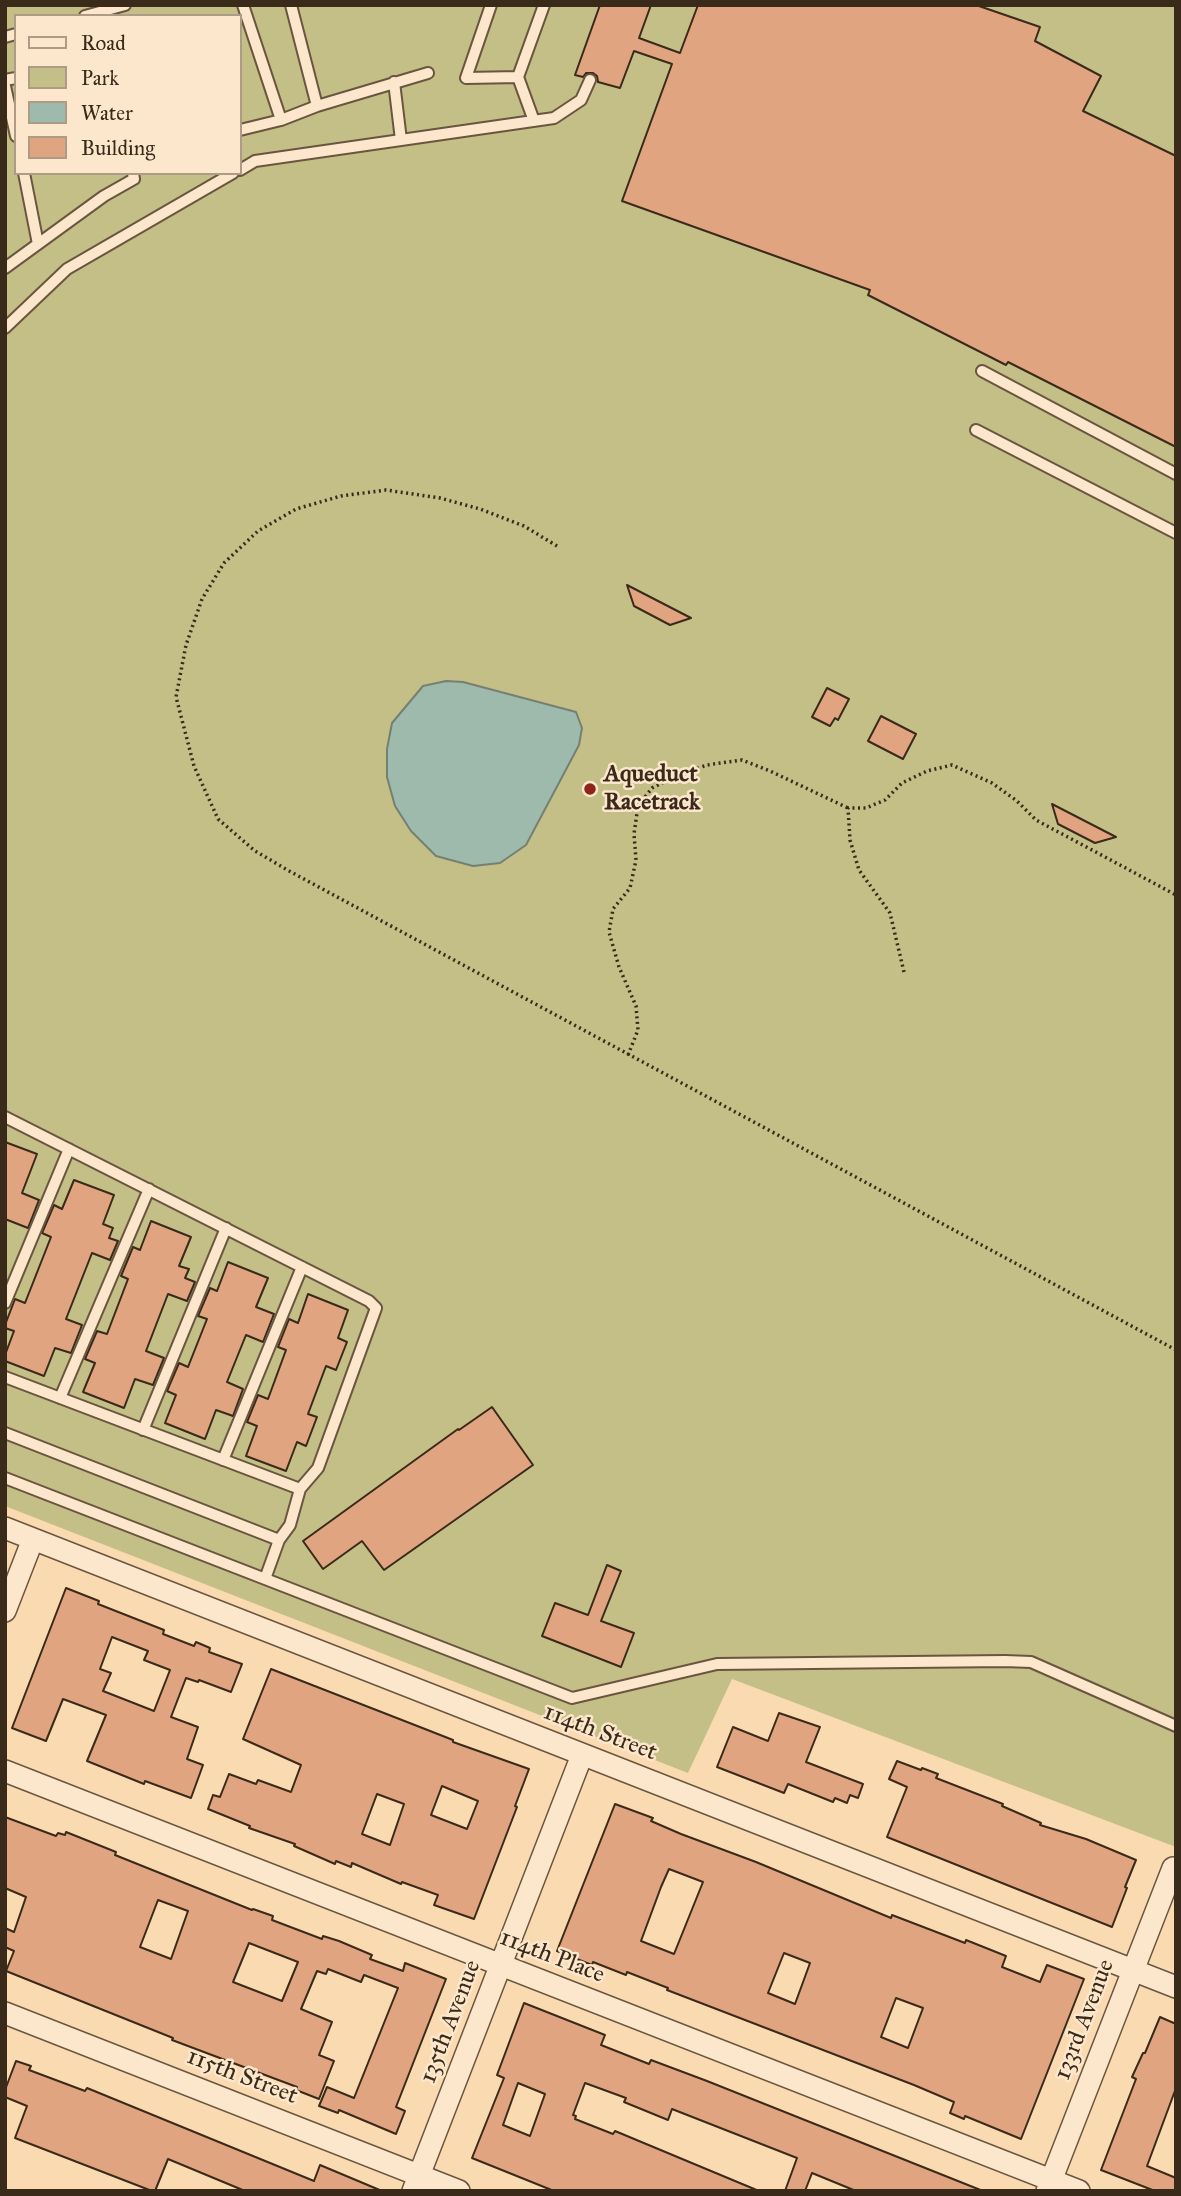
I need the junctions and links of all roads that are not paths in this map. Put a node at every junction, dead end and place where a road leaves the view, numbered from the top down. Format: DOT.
graph roads {
  1 [pos="125,5"];
  2 [pos="243,5"];
  3 [pos="291,5"];
  4 [pos="491,5"];
  5 [pos="544,5"];
  6 [pos="92,14"];
  7 [pos="428,72"];
  8 [pos="518,77"];
  9 [pos="590,80"];
  10 [pos="394,82"];
  11 [pos="5,86"];
  12 [pos="317,106"];
  13 [pos="281,120"];
  14 [pos="534,121"];
  15 [pos="14,127"];
  16 [pos="242,130"];
  17 [pos="401,140"];
  18 [pos="242,169"];
  19 [pos="24,175"];
  20 [pos="133,175"];
  21 [pos="230,175"];
  22 [pos="38,244"];
  23 [pos="5,268"];
  24 [pos="5,328"];
  25 [pos="982,371"];
  26 [pos="976,430"];
  27 [pos="1176,474"];
  28 [pos="1176,533"];
  29 [pos="5,1117"];
  30 [pos="69,1149"];
  31 [pos="149,1189"];
  32 [pos="226,1228"];
  33 [pos="303,1267"];
  34 [pos="5,1303"];
  35 [pos="5,1377"];
  36 [pos="60,1398"];
  37 [pos="143,1430"];
  38 [pos="5,1433"];
  39 [pos="223,1460"];
  40 [pos="5,1478"];
  41 [pos="300,1489"];
  42 [pos="5,1528"];
  43 [pos="33,1539"];
  44 [pos="279,1540"];
  45 [pos="265,1579"];
  46 [pos="5,1611"];
  47 [pos="1176,1726"];
  48 [pos="582,1755"];
  49 [pos="5,1771"];
  50 [pos="1173,1868"];
  51 [pos="502,1965"];
  52 [pos="1133,1970"];
  53 [pos="1176,1986"];
  54 [pos="5,2013"];
  55 [pos="416,2183"];
  56 [pos="1049,2185"];
  57 [pos="459,2191"];
  58 [pos="1079,2191"];
  1 -- 6 [label="lane"];
  2 -- 13 [label="lane"];
  3 -- 12 [label="lane"];
  4 -- 8 [label="lane"];
  5 -- 8 [label="lane"];
  7 -- 10 [label="lane"];
  8 -- 14 [label="lane"];
  9 -- 14 [label="lane"];
  10 -- 12 [label="lane"];
  10 -- 17 [label="lane"];
  11 -- 15 [label="lane"];
  12 -- 13 [label="lane"];
  13 -- 16 [label="lane"];
  14 -- 17 [label="lane"];
  17 -- 18 [label="lane"];
  19 -- 22 [label="lane"];
  20 -- 22 [label="lane"];
  21 -- 24 [label="lane"];
  22 -- 23 [label="lane"];
  25 -- 27 [label="lane"];
  26 -- 28 [label="lane"];
  29 -- 30 [label="lane"];
  30 -- 31 [label="lane"];
  30 -- 34 [label="lane"];
  31 -- 32 [label="lane"];
  31 -- 36 [label="lane"];
  32 -- 33 [label="lane"];
  32 -- 37 [label="lane"];
  33 -- 39 [label="lane"];
  33 -- 41 [label="lane"];
  35 -- 36 [label="lane"];
  36 -- 37 [label="lane"];
  37 -- 39 [label="lane"];
  38 -- 44 [label="lane"];
  39 -- 41 [label="lane"];
  40 -- 45 [label="lane"];
  41 -- 44 [label="lane"];
  42 -- 43 [label="street, 114th Street"];
  43 -- 46 [label="street"];
  43 -- 48 [label="street, 114th Street"];
  44 -- 45 [label="lane"];
  45 -- 47 [label="lane"];
  48 -- 51 [label="street, 135th Avenue"];
  48 -- 52 [label="street, 114th Street"];
  49 -- 51 [label="street, 114th Place"];
  50 -- 52 [label="street, 133rd Avenue"];
  51 -- 55 [label="street, 135th Avenue"];
  51 -- 56 [label="street, 114th Place"];
  52 -- 53 [label="street, 114th Street"];
  52 -- 56 [label="street, 133rd Avenue"];
  54 -- 55 [label="street, 115th Street"];
  55 -- 57 [label="street, 115th Street"];
  56 -- 58 [label="street, 114th Place"];
}
